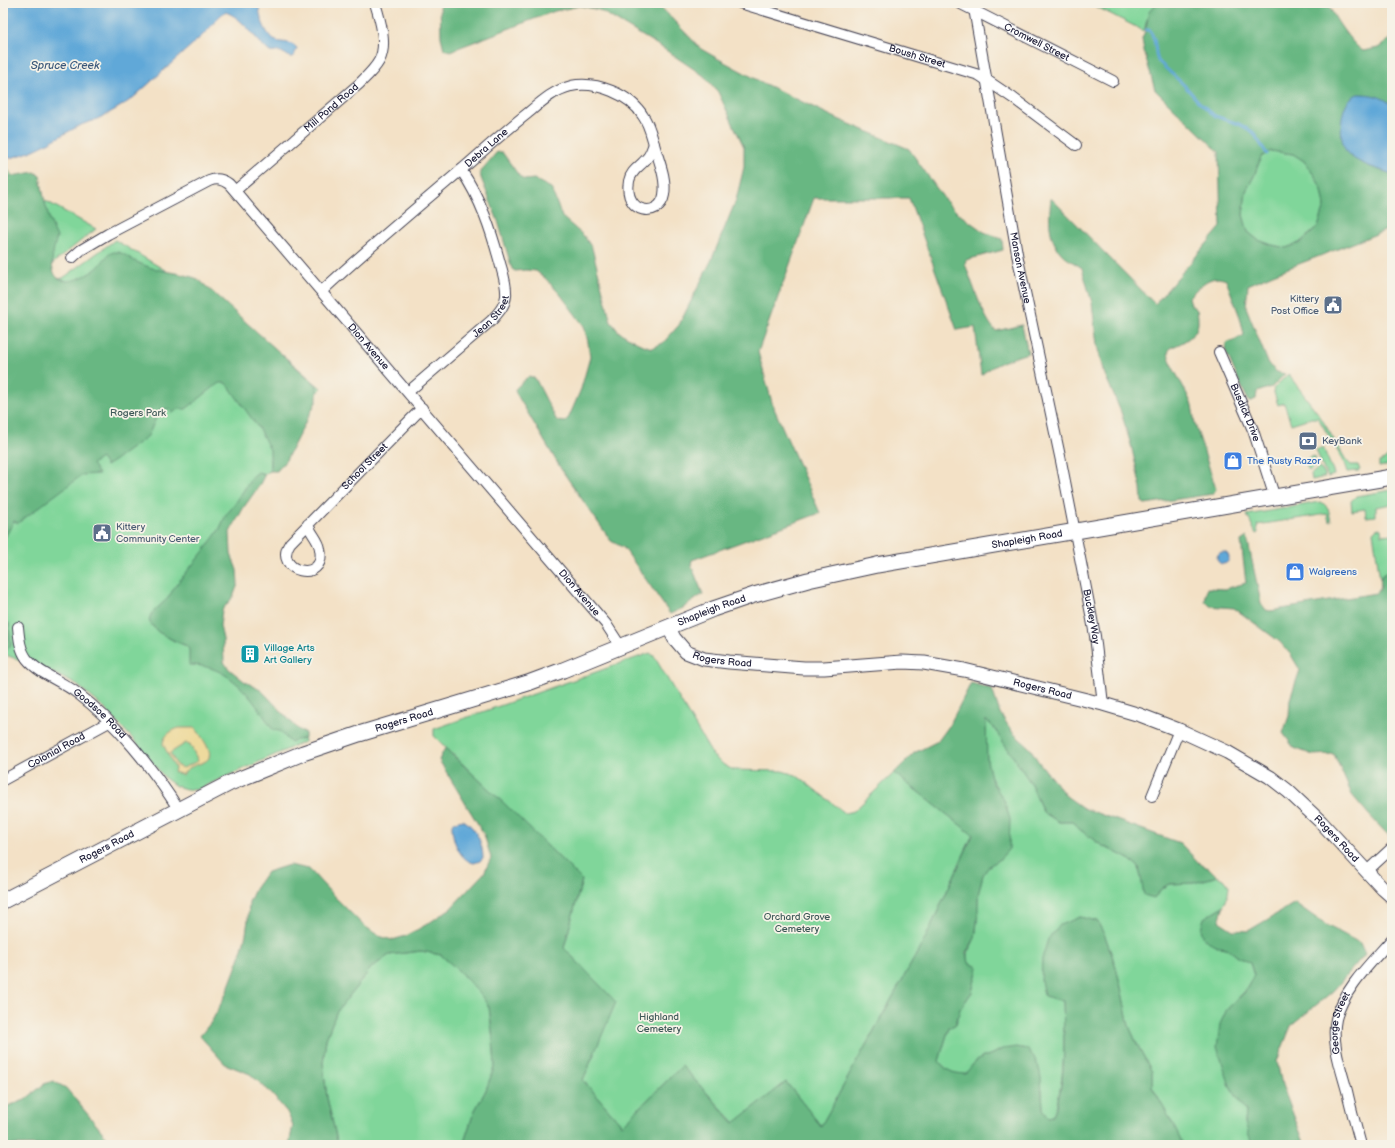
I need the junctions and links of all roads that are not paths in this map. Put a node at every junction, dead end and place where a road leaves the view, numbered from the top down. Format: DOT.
graph roads {
  1 [pos="375,3"];
  2 [pos="740,3"];
  3 [pos="959,3"];
  4 [pos="973,7"];
  5 [pos="987,80"];
  6 [pos="1114,81"];
  7 [pos="654,144"];
  8 [pos="1076,145"];
  9 [pos="461,170"];
  10 [pos="236,190"];
  11 [pos="72,258"];
  12 [pos="322,291"];
  13 [pos="1219,352"];
  14 [pos="408,392"];
  15 [pos="422,408"];
  16 [pos="1392,477"];
  17 [pos="1275,498"];
  18 [pos="308,524"];
  19 [pos="1075,531"];
  20 [pos="18,627"];
  21 [pos="669,628"];
  22 [pos="621,647"];
  23 [pos="1103,704"];
  24 [pos="109,722"];
  25 [pos="1179,730"];
  26 [pos="3,780"];
  27 [pos="1152,796"];
  28 [pos="179,810"];
  29 [pos="1392,848"];
  30 [pos="1367,871"];
  31 [pos="1392,897"];
  32 [pos="3,901"];
  33 [pos="1392,939"];
  34 [pos="1361,1145"];
  1 -- 10 [label="street, Mill Pond Road"];
  2 -- 5 [label="street, Boush Street"];
  3 -- 4 [label="street, Cromwell Street"];
  4 -- 5 [label="street, Manson Avenue"];
  4 -- 6 [label="street, Cromwell Street"];
  5 -- 8 [label="street, Boush Street"];
  5 -- 19 [label="street, Manson Avenue"];
  7 -- 7 [label="street, Debra Lane"];
  7 -- 9 [label="street, Debra Lane"];
  9 -- 12 [label="street, Debra Lane"];
  9 -- 14 [label="street, Jean Street"];
  10 -- 11 [label="street, Dion Avenue"];
  10 -- 12 [label="street, Dion Avenue"];
  12 -- 14 [label="street, Dion Avenue"];
  13 -- 17 [label="street, Busdick Drive"];
  14 -- 15 [label="street, Dion Avenue"];
  15 -- 18 [label="street, School Street"];
  15 -- 22 [label="street, Dion Avenue"];
  16 -- 17 [label="main road, Shapleigh Road"];
  17 -- 19 [label="main road, Shapleigh Road"];
  19 -- 21 [label="main road, Shapleigh Road"];
  19 -- 23 [label="street, Buckley Way"];
  20 -- 24 [label="street, Goodsoe Road"];
  21 -- 22 [label="main road, Rogers Road"];
  21 -- 23 [label="street, Rogers Road"];
  22 -- 28 [label="main road, Rogers Road"];
  23 -- 25 [label="street, Rogers Road"];
  24 -- 26 [label="street, Colonial Road"];
  24 -- 28 [label="street, Goodsoe Road"];
  25 -- 27 [label="street"];
  25 -- 30 [label="street, Rogers Road"];
  28 -- 32 [label="main road, Rogers Road"];
  29 -- 30 [label="street"];
  30 -- 31 [label="street, Rogers Road"];
  33 -- 34 [label="street, George Street"];
}
